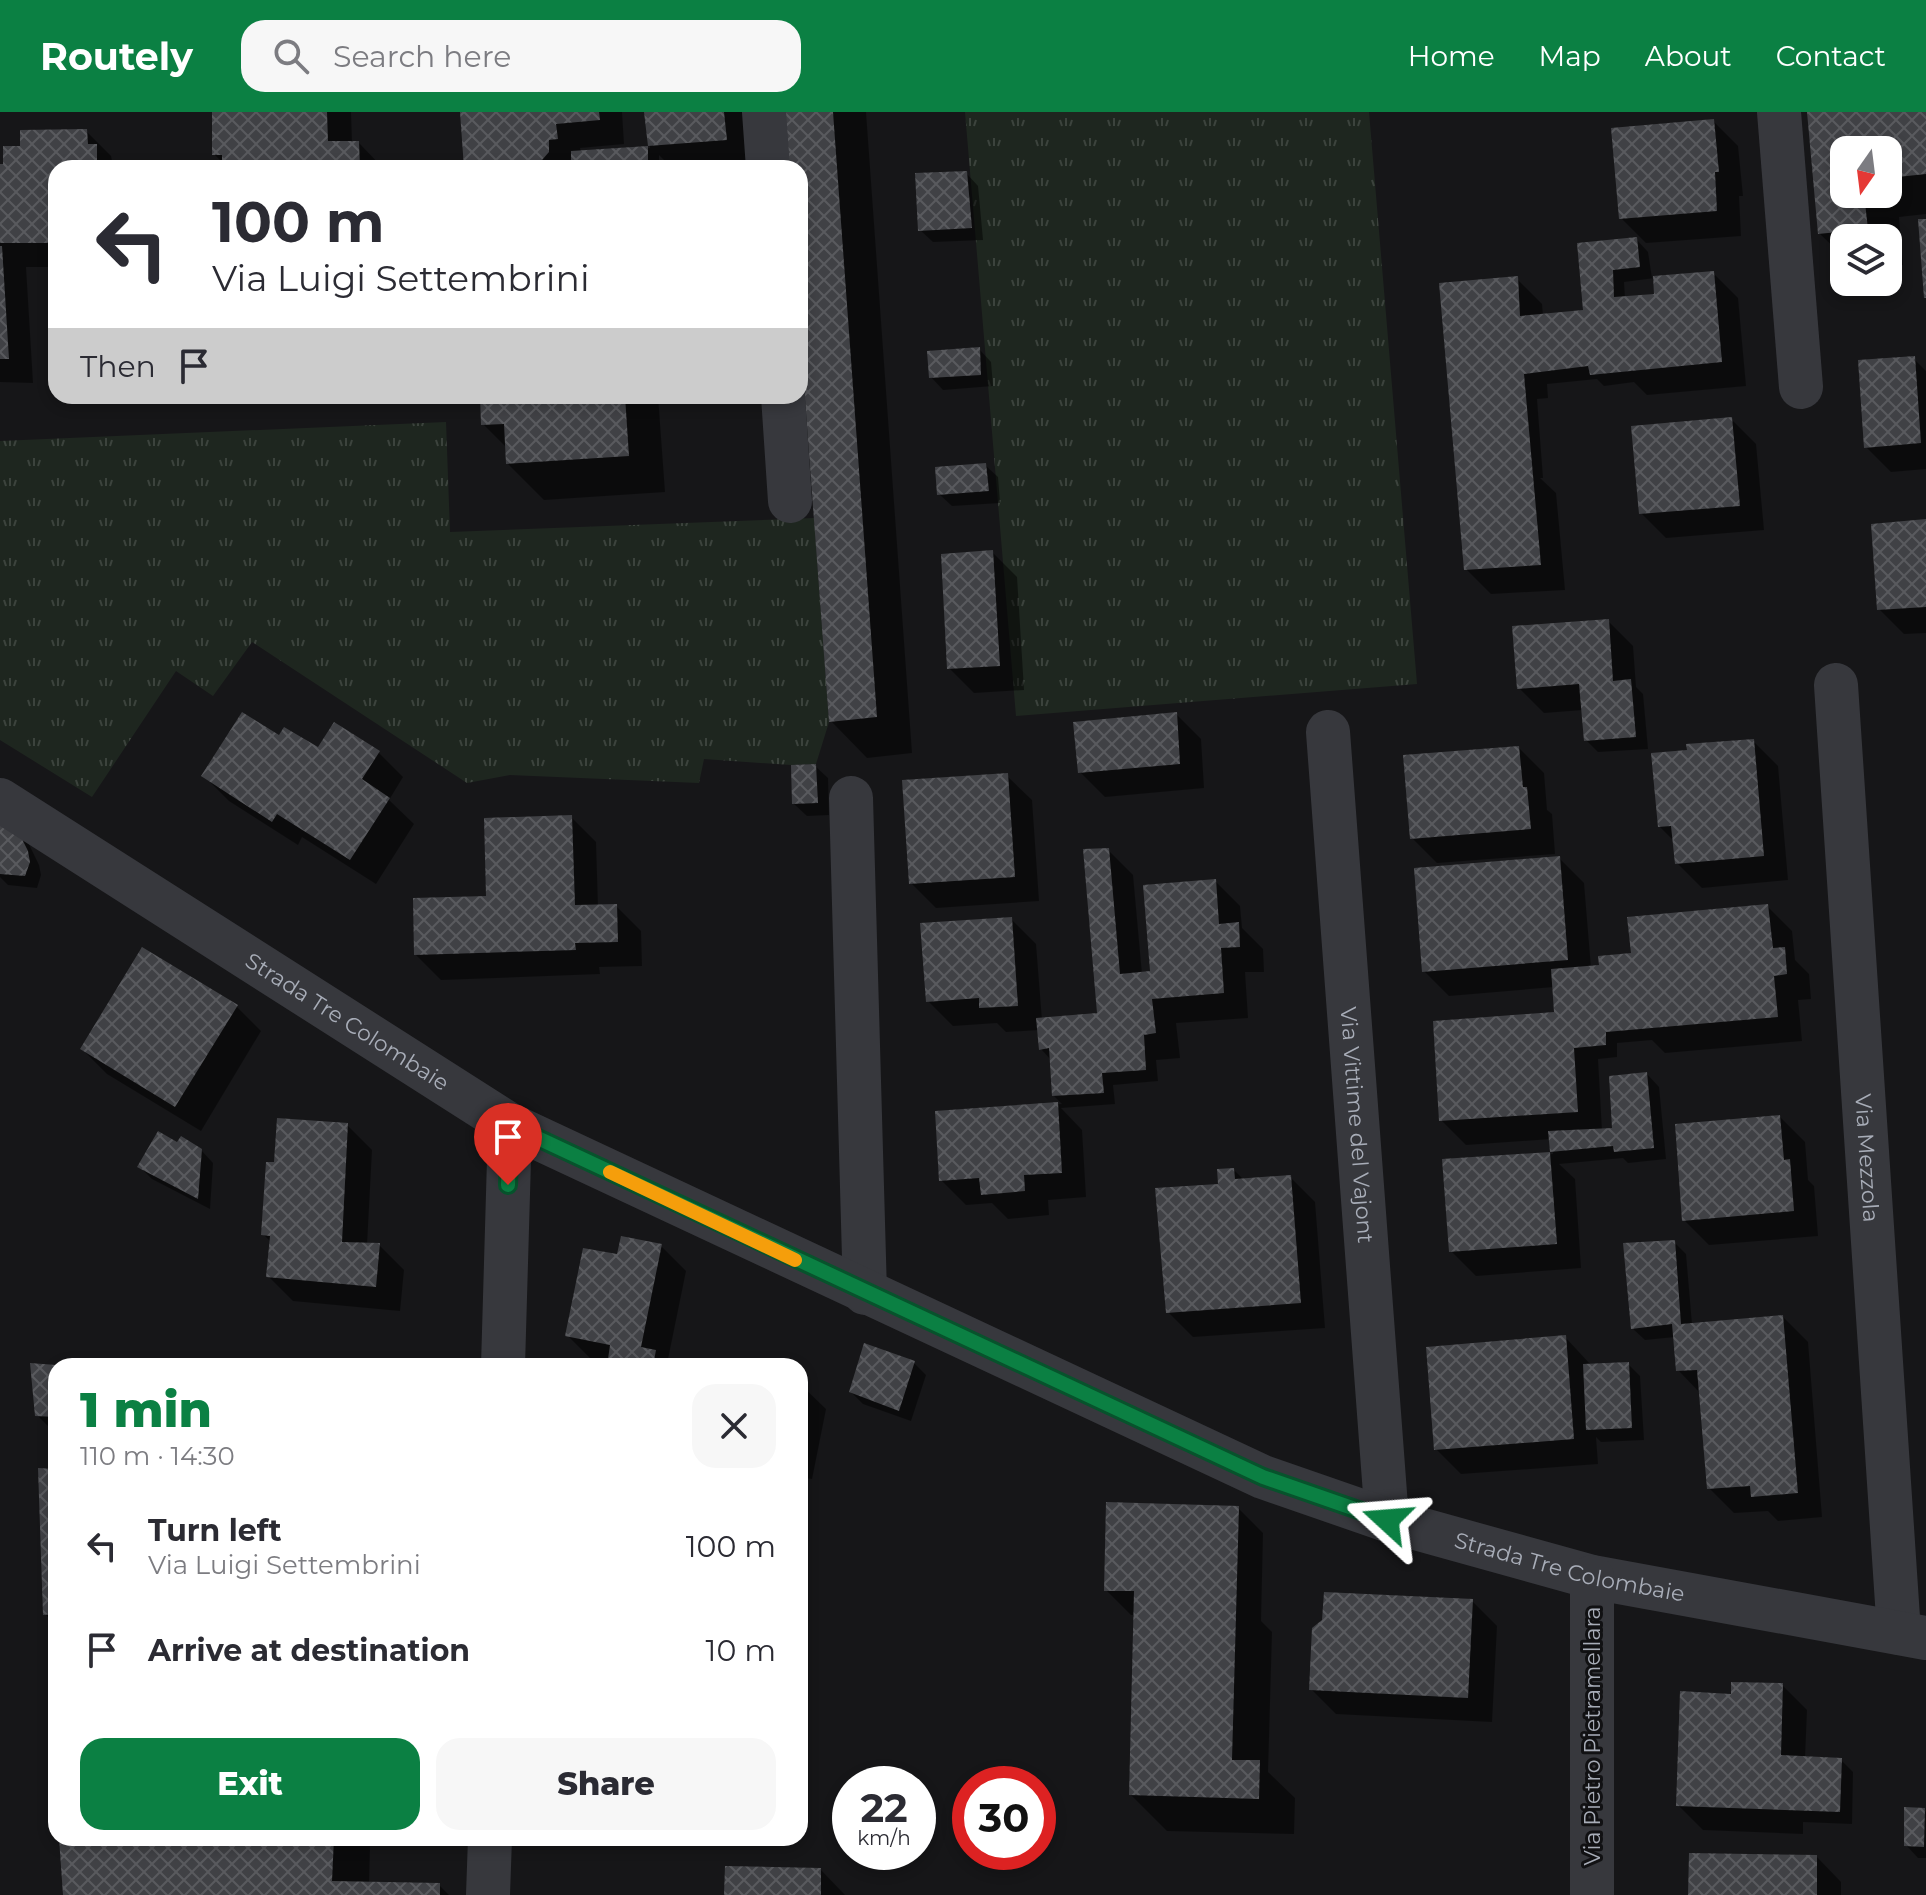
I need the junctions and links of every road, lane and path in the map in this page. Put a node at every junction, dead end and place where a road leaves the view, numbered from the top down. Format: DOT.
graph roads {
  1 [pos="764,112"];
  2 [pos="1779,112"];
  3 [pos="767,160"];
  4 [pos="1801,387"];
  5 [pos="784,404"];
  6 [pos="790,501"];
  7 [pos="1836,685"];
  8 [pos="1328,732"];
  9 [pos="851,798"];
  10 [pos="0,800"];
  11 [pos="510,1125"];
  12 [pos="865,1293"];
  13 [pos="503,1358"];
  14 [pos="1387,1520"];
  15 [pos="1592,1577"];
  16 [pos="1912,1636"];
  17 [pos="490,1846"];
  18 [pos="488,1895"];
  19 [pos="1592,1895"];
  1 -- 3 [label="street"];
  2 -- 4 [label="street"];
  5 -- 6 [label="street"];
  7 -- 16 [label="street, Via Mezzola"];
  8 -- 14 [label="street, Via Vittime del Vajont"];
  9 -- 12 [label="street"];
  10 -- 11 [label="street, Strada Tre Colombaie"];
  11 -- 12 [label="street, Strada Tre Colombaie"];
  11 -- 13 [label="street"];
  12 -- 14 [label="street, Strada Tre Colombaie"];
  14 -- 15 [label="street, Strada Tre Colombaie"];
  15 -- 16 [label="street, Strada Tre Colombaie"];
  15 -- 19 [label="street, Via Pietro Pietramellara"];
  17 -- 18 [label="street"];
}
